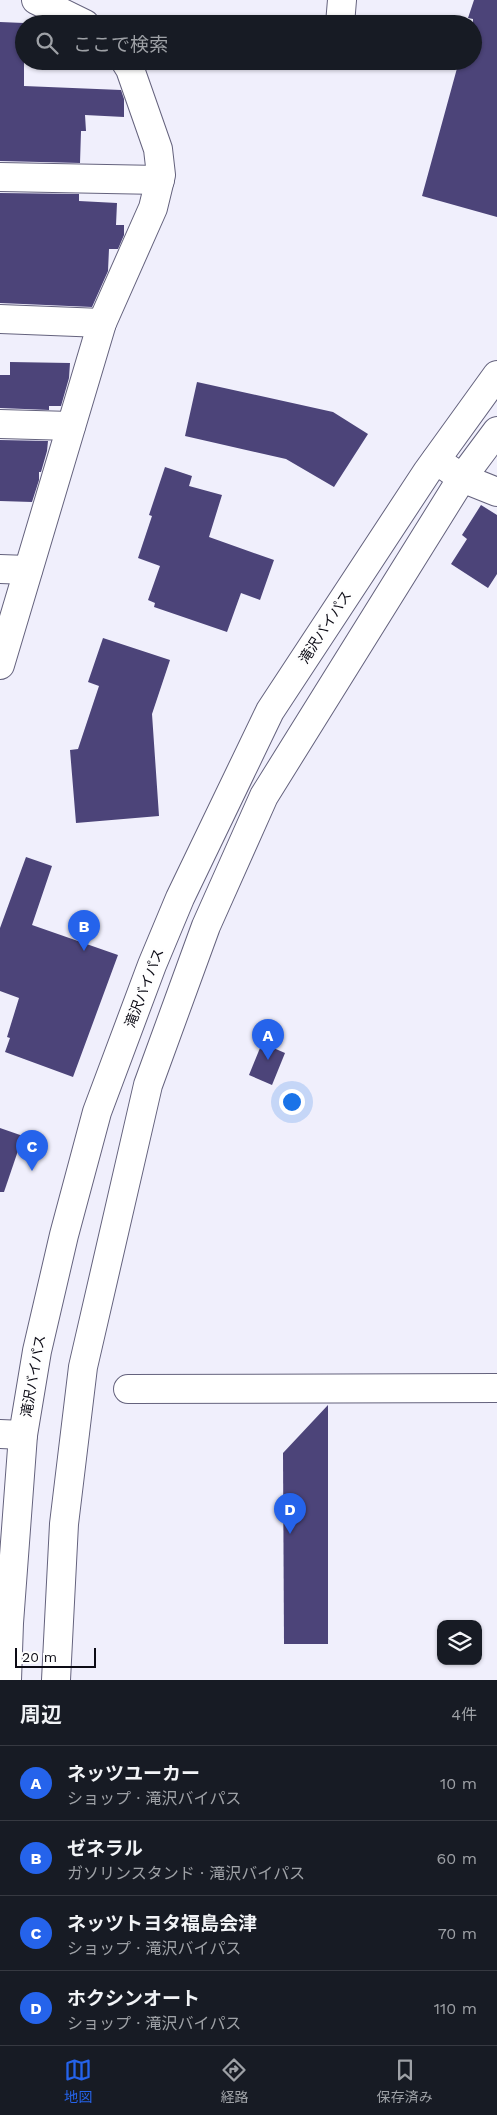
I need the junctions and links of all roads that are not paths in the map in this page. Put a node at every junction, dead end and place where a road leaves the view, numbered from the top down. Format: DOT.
graph roads {
  1 [pos="36,0"];
  2 [pos="342,0"];
  3 [pos="67,15"];
  4 [pos="341,15"];
  5 [pos="130,70"];
  6 [pos="0,177"];
  7 [pos="160,180"];
  8 [pos="0,319"];
  9 [pos="102,323"];
  10 [pos="497,375"];
  11 [pos="0,424"];
  12 [pos="71,426"];
  13 [pos="497,431"];
  14 [pos="436,460"];
  15 [pos="462,478"];
  16 [pos="497,492"];
  17 [pos="0,569"];
  18 [pos="28,570"];
  19 [pos="0,665"];
  20 [pos="497,1388"];
  21 [pos="128,1389"];
  22 [pos="11,1434"];
  23 [pos="7,1680"];
  24 [pos="56,1680"];
  1 -- 3 [label="main road"];
  2 -- 4 [label="main road"];
  5 -- 7 [label="main road"];
  6 -- 7 [label="main road"];
  7 -- 9 [label="main road"];
  8 -- 9 [label="main road"];
  9 -- 12 [label="main road"];
  10 -- 14 [label="main road, 滝沢バイパス"];
  11 -- 12 [label="main road"];
  12 -- 18 [label="main road"];
  13 -- 15 [label="main road"];
  14 -- 15 [label="main road"];
  14 -- 22 [label="main road, 滝沢バイパス"];
  15 -- 16 [label="main road"];
  15 -- 24 [label="main road"];
  17 -- 18 [label="main road"];
  18 -- 19 [label="main road"];
  20 -- 21 [label="main road"];
  22 -- 23 [label="main road, 滝沢バイパス"];
}
